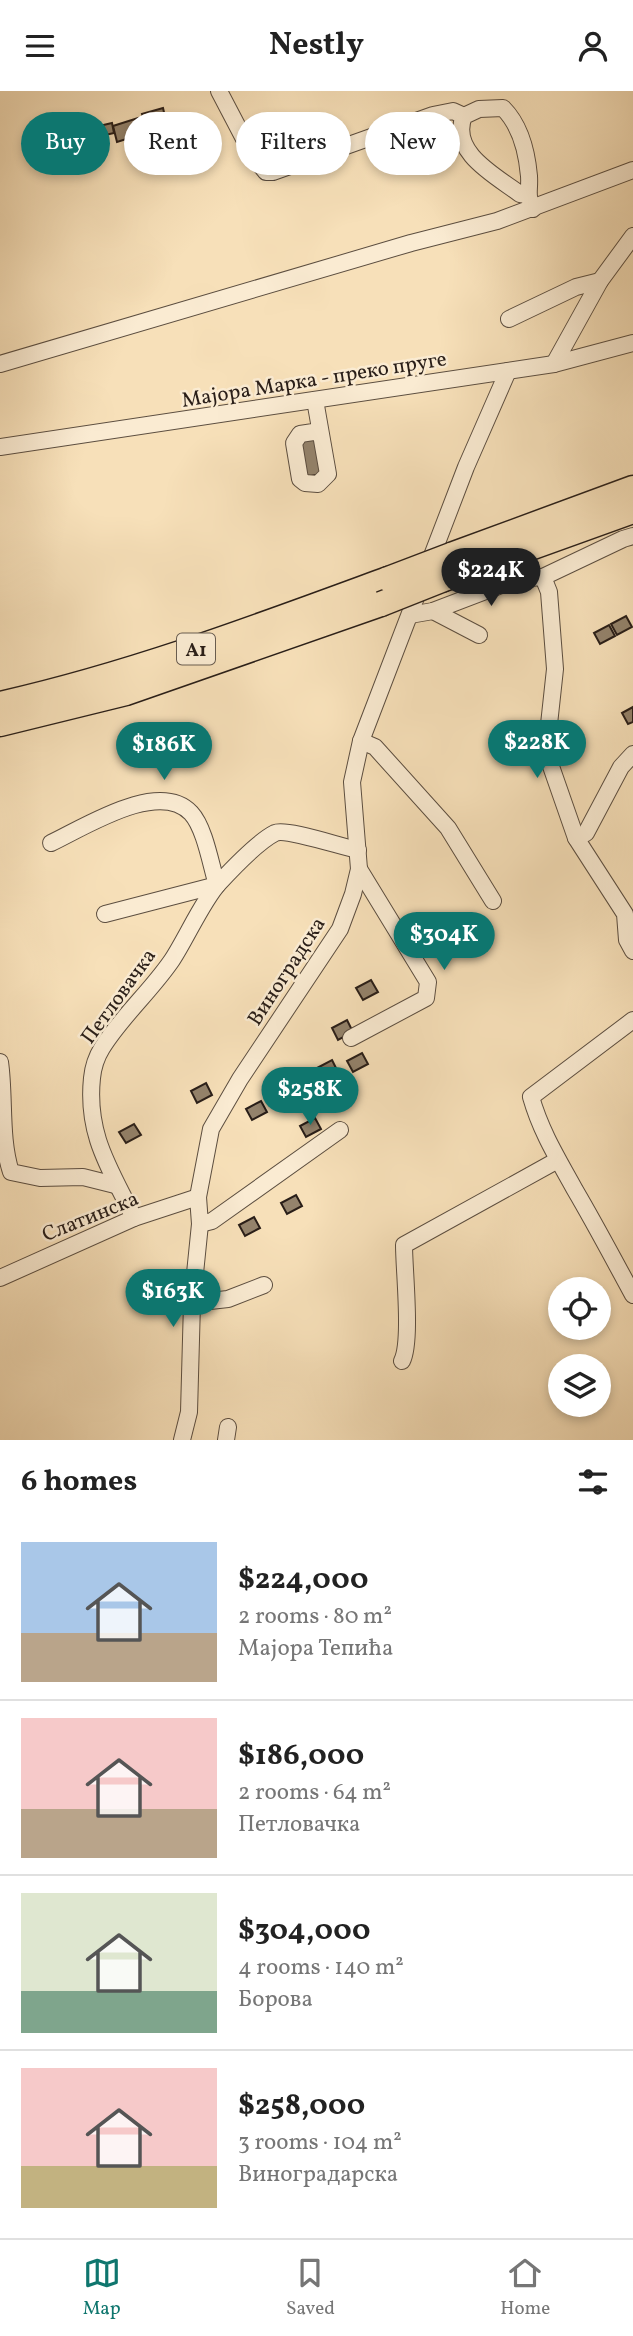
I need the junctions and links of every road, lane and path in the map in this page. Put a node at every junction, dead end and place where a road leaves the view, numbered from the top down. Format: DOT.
graph roads {
  1 [pos="219,91"];
  2 [pos="464,116"];
  3 [pos="633,170"];
  4 [pos="530,202"];
  5 [pos="633,236"];
  6 [pos="600,281"];
  7 [pos="509,319"];
  8 [pos="633,343"];
  9 [pos="0,364"];
  10 [pos="554,364"];
  11 [pos="508,371"];
  12 [pos="315,400"];
  13 [pos="320,431"];
  14 [pos="0,447"];
  15 [pos="633,488"];
  16 [pos="633,511"];
  17 [pos="633,536"];
  18 [pos="543,577"];
  19 [pos="433,611"];
  20 [pos="410,615"];
  21 [pos="480,635"];
  22 [pos="0,704"];
  23 [pos="0,724"];
  24 [pos="361,741"];
  25 [pos="633,754"];
  26 [pos="576,838"];
  27 [pos="51,843"];
  28 [pos="358,850"];
  29 [pos="359,869"];
  30 [pos="217,885"];
  31 [pos="493,901"];
  32 [pos="105,914"];
  33 [pos="633,951"];
  34 [pos="633,1020"];
  35 [pos="351,1038"];
  36 [pos="0,1062"];
  37 [pos="340,1130"];
  38 [pos="556,1161"];
  39 [pos="115,1185"];
  40 [pos="198,1197"];
  41 [pos="134,1218"];
  42 [pos="200,1224"];
  43 [pos="0,1278"];
  44 [pos="264,1285"];
  45 [pos="633,1294"];
  46 [pos="192,1303"];
  47 [pos="402,1361"];
  48 [pos="182,1440"];
  1 -- 2 [label="street"];
  2 -- 4 [label="street"];
  2 -- 4 [label="street"];
  3 -- 4 [label="street"];
  4 -- 9 [label="street"];
  5 -- 6 [label="street"];
  6 -- 7 [label="street"];
  6 -- 10 [label="street"];
  8 -- 10 [label="street, Мајора Марка - преко пруге"];
  10 -- 11 [label="street, Мајора Марка - преко пруге"];
  11 -- 12 [label="street, Мајора Марка - преко пруге"];
  11 -- 20 [label="street, Виноградска"];
  12 -- 13 [label="street"];
  12 -- 14 [label="street, Мајора Марка - преко пруге"];
  15 -- 22 [label="highway, A1, bridge"];
  16 -- 23 [label="highway, A1, bridge"];
  17 -- 18 [label="street"];
  18 -- 19 [label="street"];
  18 -- 26 [label="street"];
  19 -- 20 [label="street"];
  19 -- 21 [label="street"];
  20 -- 24 [label="street, Виноградска"];
  24 -- 28 [label="street, Виноградска"];
  24 -- 31 [label="street"];
  25 -- 26 [label="street"];
  26 -- 33 [label="street"];
  27 -- 30 [label="street"];
  28 -- 29 [label="street, Виноградска"];
  28 -- 30 [label="street, Петловачка"];
  29 -- 35 [label="street"];
  29 -- 40 [label="street, Виноградска"];
  30 -- 32 [label="street, Петловачка"];
  30 -- 39 [label="street, Петловачка"];
  34 -- 38 [label="street"];
  36 -- 39 [label="street"];
  37 -- 42 [label="street"];
  38 -- 45 [label="street"];
  38 -- 47 [label="street"];
  39 -- 41 [label="street, Петловачка"];
  40 -- 41 [label="street, Слатинска"];
  40 -- 42 [label="street, Виноградска"];
  41 -- 43 [label="street, Слатинска"];
  42 -- 46 [label="street, Виноградска"];
  44 -- 46 [label="street"];
  46 -- 48 [label="street, Виноградска"];
}
